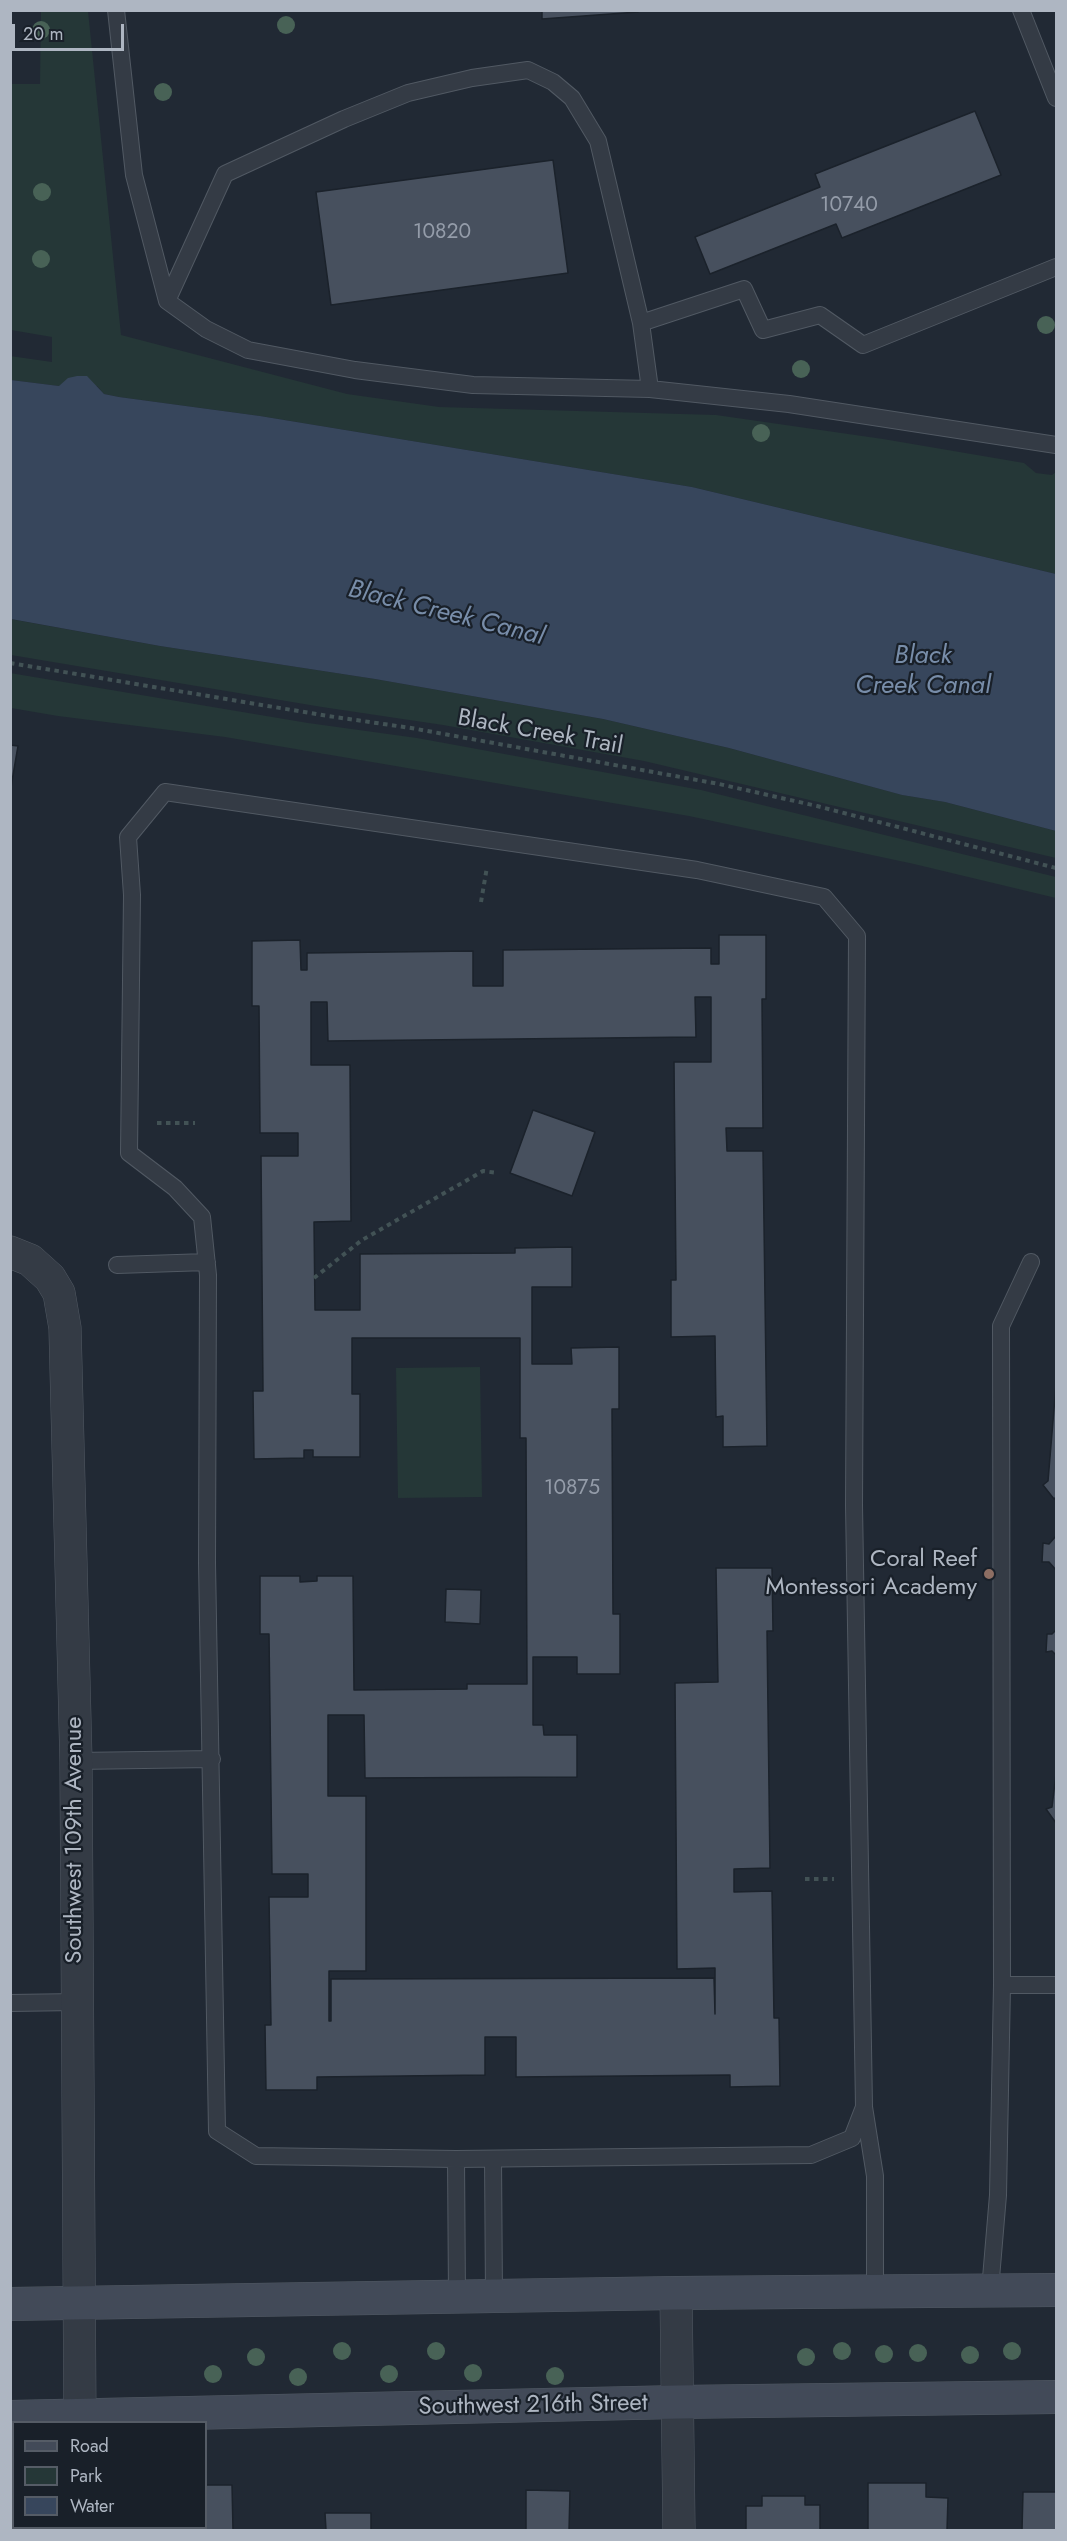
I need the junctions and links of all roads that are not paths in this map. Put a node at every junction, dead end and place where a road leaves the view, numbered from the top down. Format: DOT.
graph roads {
  1 [pos="116,10"];
  2 [pos="1025,12"];
  3 [pos="1056,98"];
  4 [pos="1056,267"];
  5 [pos="167,301"];
  6 [pos="641,323"];
  7 [pos="650,389"];
  8 [pos="1056,445"];
  9 [pos="10,1252"];
  10 [pos="207,1262"];
  11 [pos="1031,1262"];
  12 [pos="117,1265"];
  13 [pos="212,1759"];
  14 [pos="76,1761"];
  15 [pos="1002,1985"];
  16 [pos="1056,1985"];
  17 [pos="77,2002"];
  18 [pos="10,2003"];
  19 [pos="864,2107"];
  20 [pos="456,2159"];
  21 [pos="493,2159"];
  22 [pos="990,2290"];
  23 [pos="1056,2290"];
  24 [pos="875,2292"];
  25 [pos="676,2293"];
  26 [pos="494,2296"];
  27 [pos="457,2297"];
  28 [pos="79,2303"];
  29 [pos="10,2304"];
  30 [pos="1056,2397"];
  31 [pos="678,2402"];
  32 [pos="10,2417"];
  33 [pos="80,2420"];
  34 [pos="679,2530"];
  1 -- 5 [label="lane"];
  2 -- 3 [label="lane"];
  4 -- 6 [label="lane"];
  5 -- 6 [label="lane"];
  5 -- 7 [label="lane"];
  6 -- 7 [label="lane"];
  7 -- 8 [label="lane"];
  9 -- 14 [label="street, Southwest 109th Avenue"];
  10 -- 12 [label="lane"];
  10 -- 13 [label="lane"];
  10 -- 19 [label="lane"];
  11 -- 15 [label="lane"];
  13 -- 14 [label="lane"];
  13 -- 20 [label="lane"];
  14 -- 17 [label="street, Southwest 109th Avenue"];
  15 -- 16 [label="lane"];
  15 -- 22 [label="lane"];
  17 -- 18 [label="lane"];
  17 -- 28 [label="street, Southwest 109th Avenue"];
  19 -- 21 [label="lane"];
  19 -- 24 [label="lane"];
  20 -- 21 [label="lane"];
  20 -- 27 [label="lane"];
  21 -- 26 [label="lane"];
  22 -- 23 [label="main road"];
  22 -- 24 [label="main road"];
  24 -- 25 [label="main road"];
  25 -- 26 [label="main road"];
  25 -- 31 [label="street"];
  26 -- 27 [label="main road"];
  27 -- 28 [label="main road"];
  28 -- 29 [label="main road"];
  28 -- 33 [label="street, Southwest 109th Avenue"];
  30 -- 31 [label="main road, Southwest 216th Street"];
  31 -- 33 [label="main road, Southwest 216th Street"];
  31 -- 34 [label="street"];
  32 -- 33 [label="main road, Southwest 216th Street"];
}
